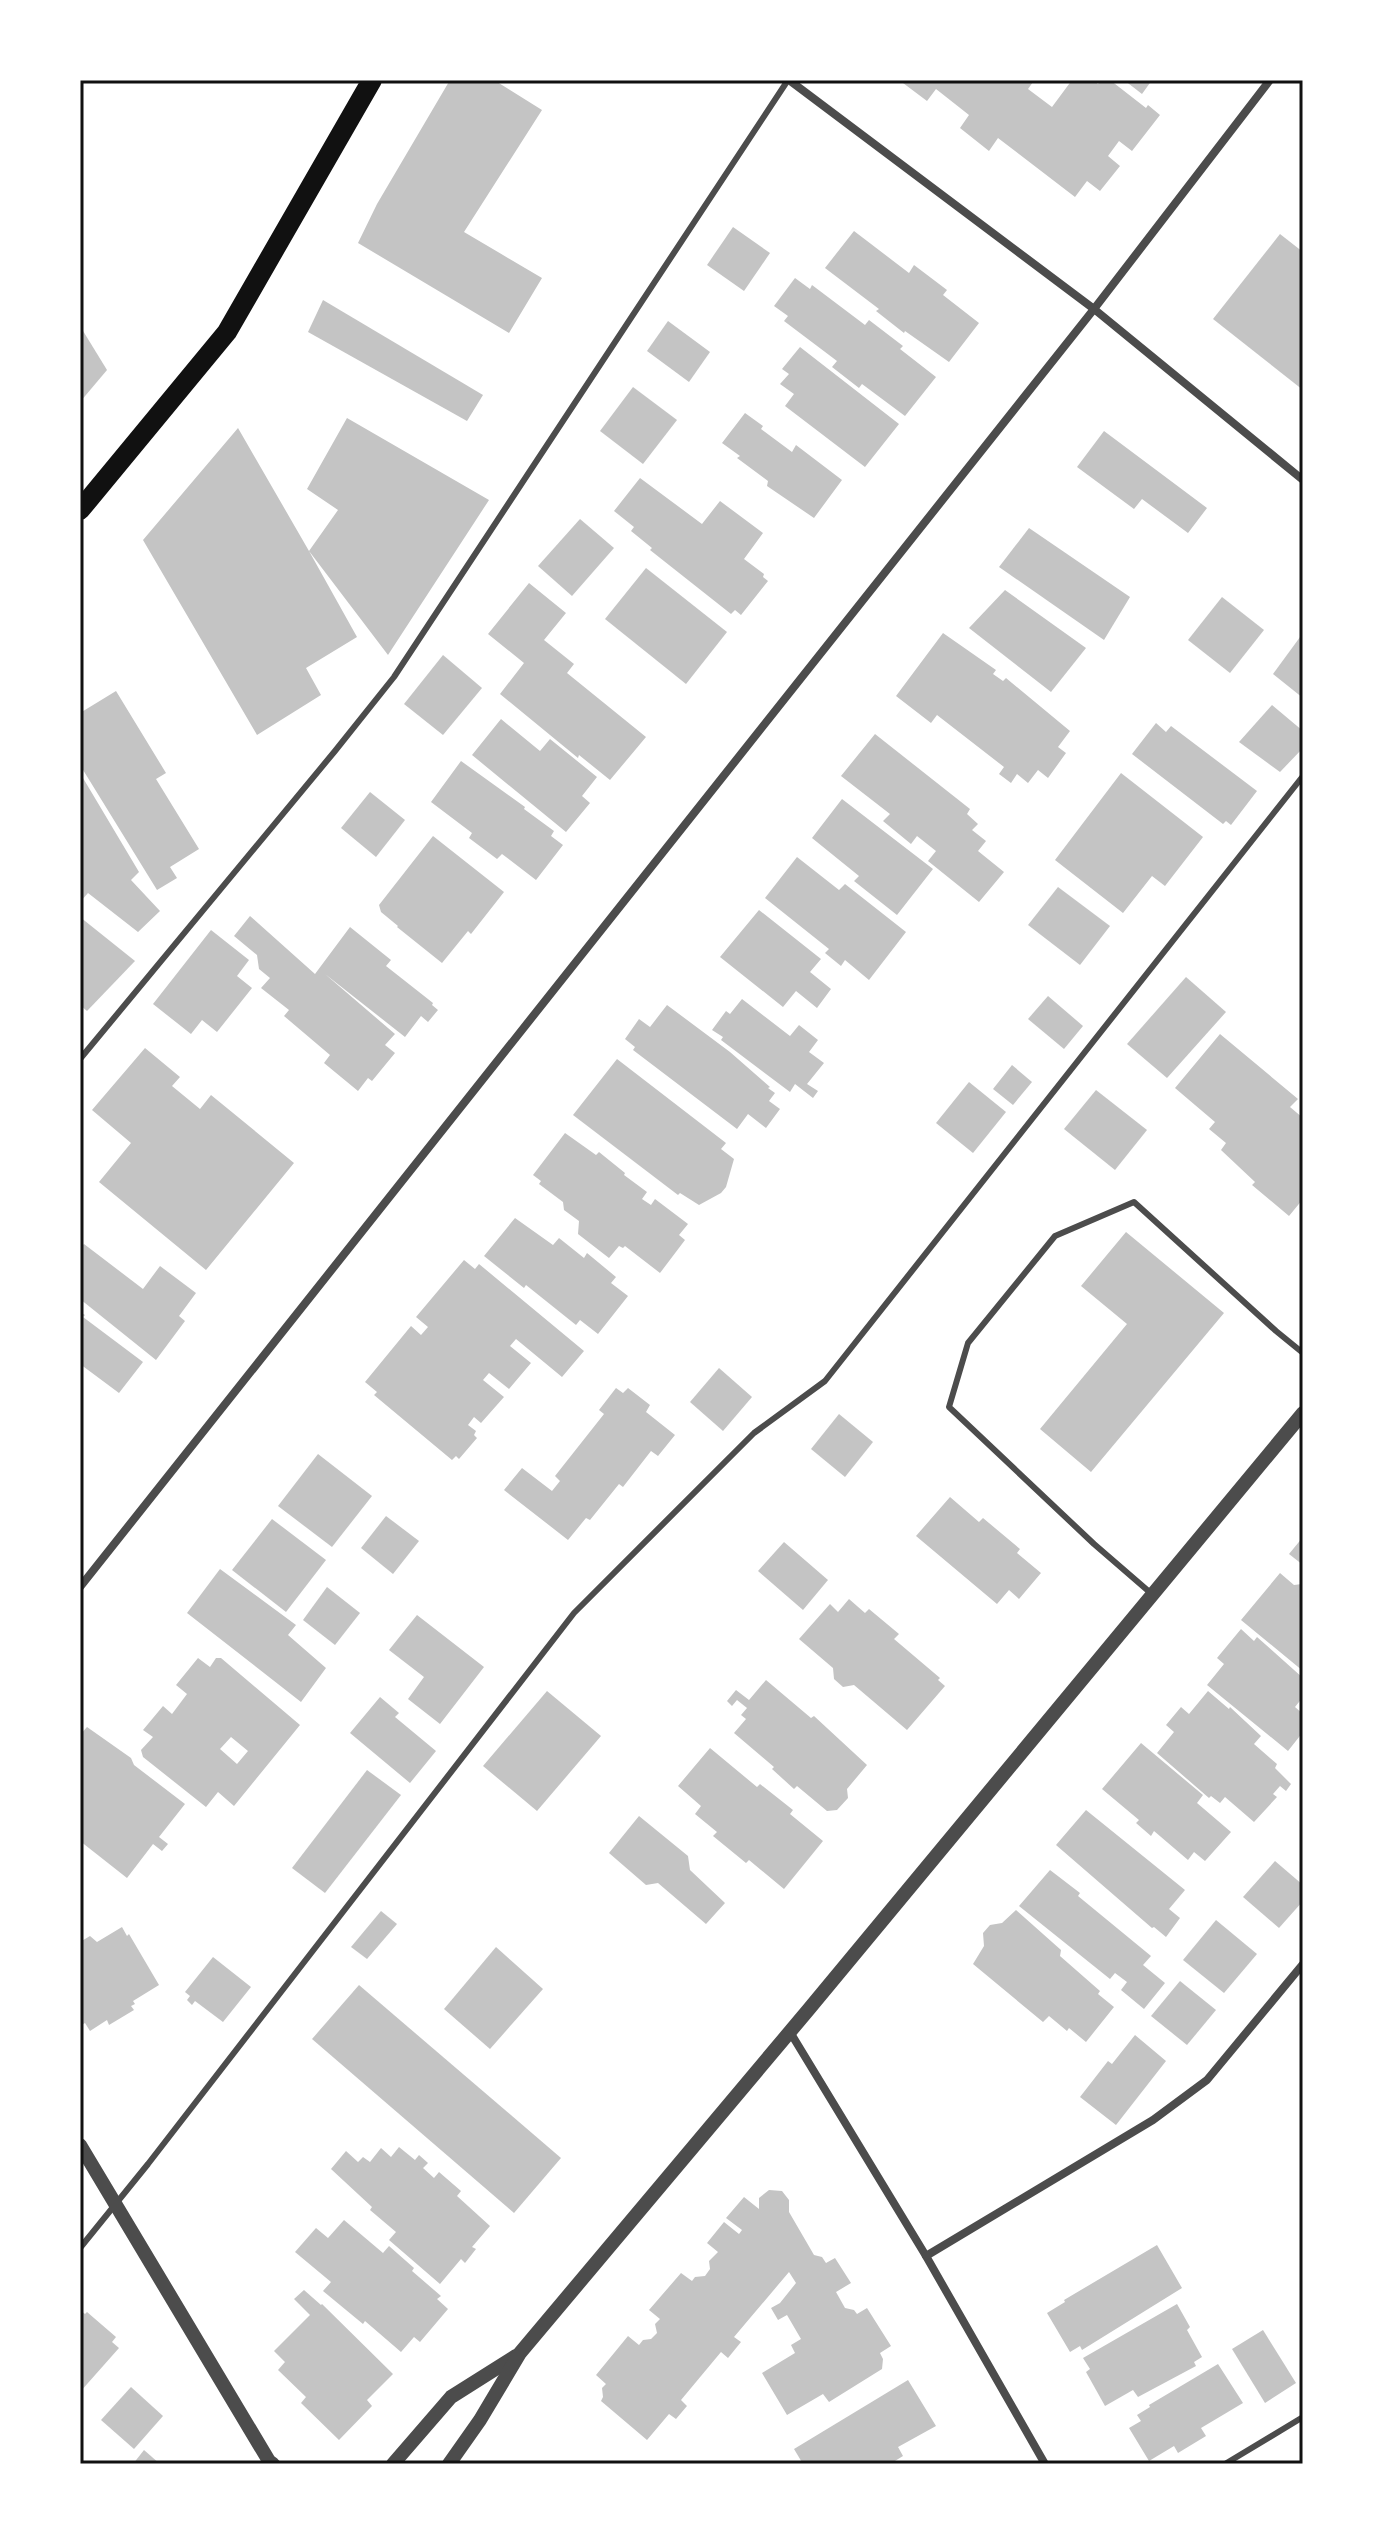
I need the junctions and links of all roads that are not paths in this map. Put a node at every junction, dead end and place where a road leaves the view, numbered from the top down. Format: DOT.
graph roads {
  1 [pos="372,80"];
  2 [pos="788,80"];
  3 [pos="1270,80"];
  4 [pos="1094,309"];
  5 [pos="1303,480"];
  6 [pos="80,510"];
  7 [pos="1303,776"];
  8 [pos="80,1059"];
  9 [pos="1303,1353"];
  10 [pos="1303,1413"];
  11 [pos="80,1587"];
  12 [pos="1153,1595"];
  13 [pos="1303,1964"];
  14 [pos="790,2032"];
  15 [pos="80,2145"];
  16 [pos="117,2204"];
  17 [pos="80,2248"];
  18 [pos="926,2256"];
  19 [pos="520,2353"];
  20 [pos="1303,2417"];
  21 [pos="270,2463"];
  22 [pos="393,2464"];
  23 [pos="449,2464"];
  24 [pos="1045,2464"];
  25 [pos="1225,2464"];
  1 -- 6 [label="main road"];
  2 -- 4 [label="street"];
  2 -- 8 [label="lane"];
  3 -- 4 [label="street"];
  4 -- 5 [label="street"];
  4 -- 11 [label="street"];
  7 -- 16 [label="lane"];
  9 -- 12 [label="lane"];
  10 -- 12 [label="street"];
  12 -- 14 [label="street"];
  13 -- 18 [label="street"];
  14 -- 18 [label="street"];
  14 -- 19 [label="street"];
  15 -- 16 [label="street"];
  16 -- 17 [label="lane"];
  16 -- 21 [label="street"];
  18 -- 24 [label="street"];
  19 -- 22 [label="street"];
  19 -- 23 [label="street"];
  20 -- 25 [label="lane"];
}
